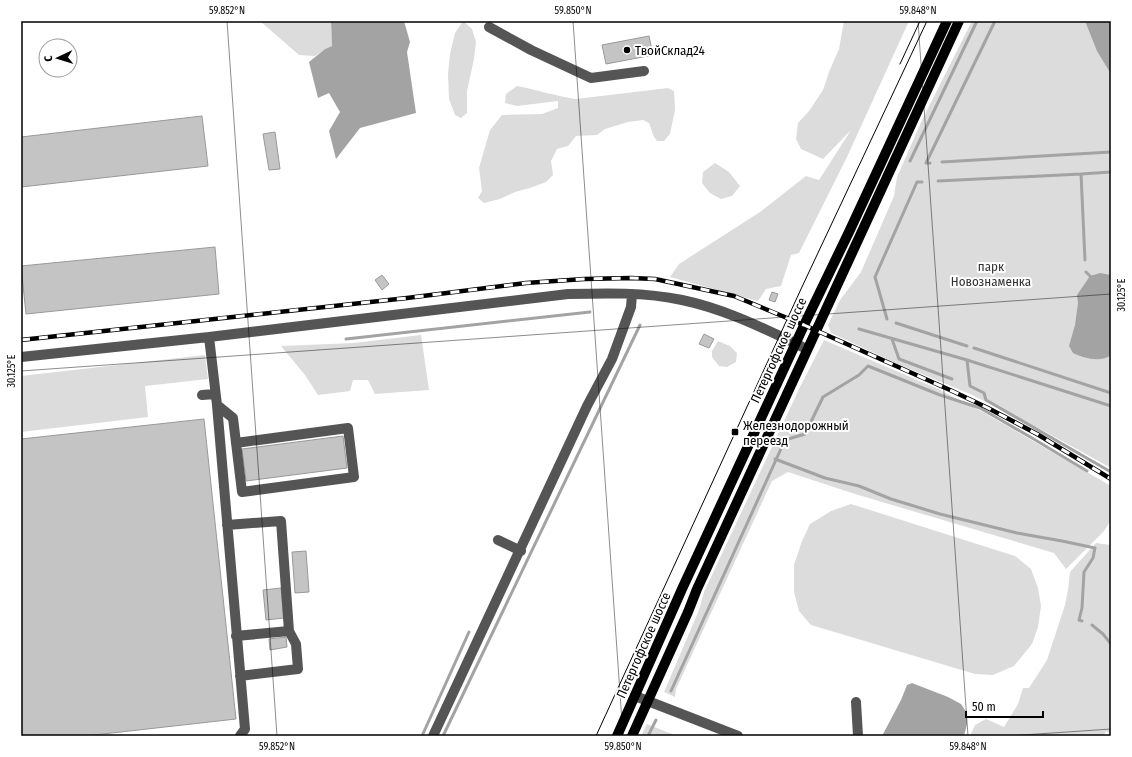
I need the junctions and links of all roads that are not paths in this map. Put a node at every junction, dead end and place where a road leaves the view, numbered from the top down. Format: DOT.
graph roads {
  1 [pos="947,21"];
  2 [pos="959,21"];
  3 [pos="489,27"];
  4 [pos="644,71"];
  5 [pos="632,294"];
  6 [pos="209,337"];
  7 [pos="795,343"];
  8 [pos="807,349"];
  9 [pos="21,357"];
  10 [pos="215,394"];
  11 [pos="202,395"];
  12 [pos="216,405"];
  13 [pos="236,442"];
  14 [pos="227,525"];
  15 [pos="498,540"];
  16 [pos="521,551"];
  17 [pos="289,631"];
  18 [pos="236,636"];
  19 [pos="240,676"];
  20 [pos="635,696"];
  21 [pos="648,701"];
  22 [pos="856,702"];
  23 [pos="240,736"];
  24 [pos="433,736"];
  25 [pos="617,736"];
  26 [pos="632,736"];
  27 [pos="738,736"];
  28 [pos="858,736"];
  1 -- 7 [label="main road, Петергофское шоссе"];
  2 -- 8 [label="main road, Петергофское шоссе"];
  3 -- 4 [label="street"];
  5 -- 6 [label="street"];
  5 -- 7 [label="street"];
  5 -- 16 [label="street"];
  6 -- 9 [label="street"];
  6 -- 10 [label="street"];
  7 -- 8 [label="street"];
  7 -- 20 [label="main road, Петергофское шоссе"];
  8 -- 21 [label="main road, Петергофское шоссе"];
  10 -- 11 [label="street"];
  10 -- 12 [label="street"];
  12 -- 13 [label="street"];
  12 -- 14 [label="street"];
  13 -- 13 [label="street"];
  14 -- 17 [label="street"];
  14 -- 18 [label="street"];
  15 -- 16 [label="street"];
  16 -- 24 [label="street"];
  17 -- 18 [label="street"];
  17 -- 19 [label="street"];
  18 -- 19 [label="street"];
  19 -- 23 [label="street"];
  20 -- 21 [label="street"];
  20 -- 25 [label="main road, Петергофское шоссе"];
  21 -- 26 [label="main road, Петергофское шоссе"];
  21 -- 27 [label="street"];
  22 -- 28 [label="street"];
}
